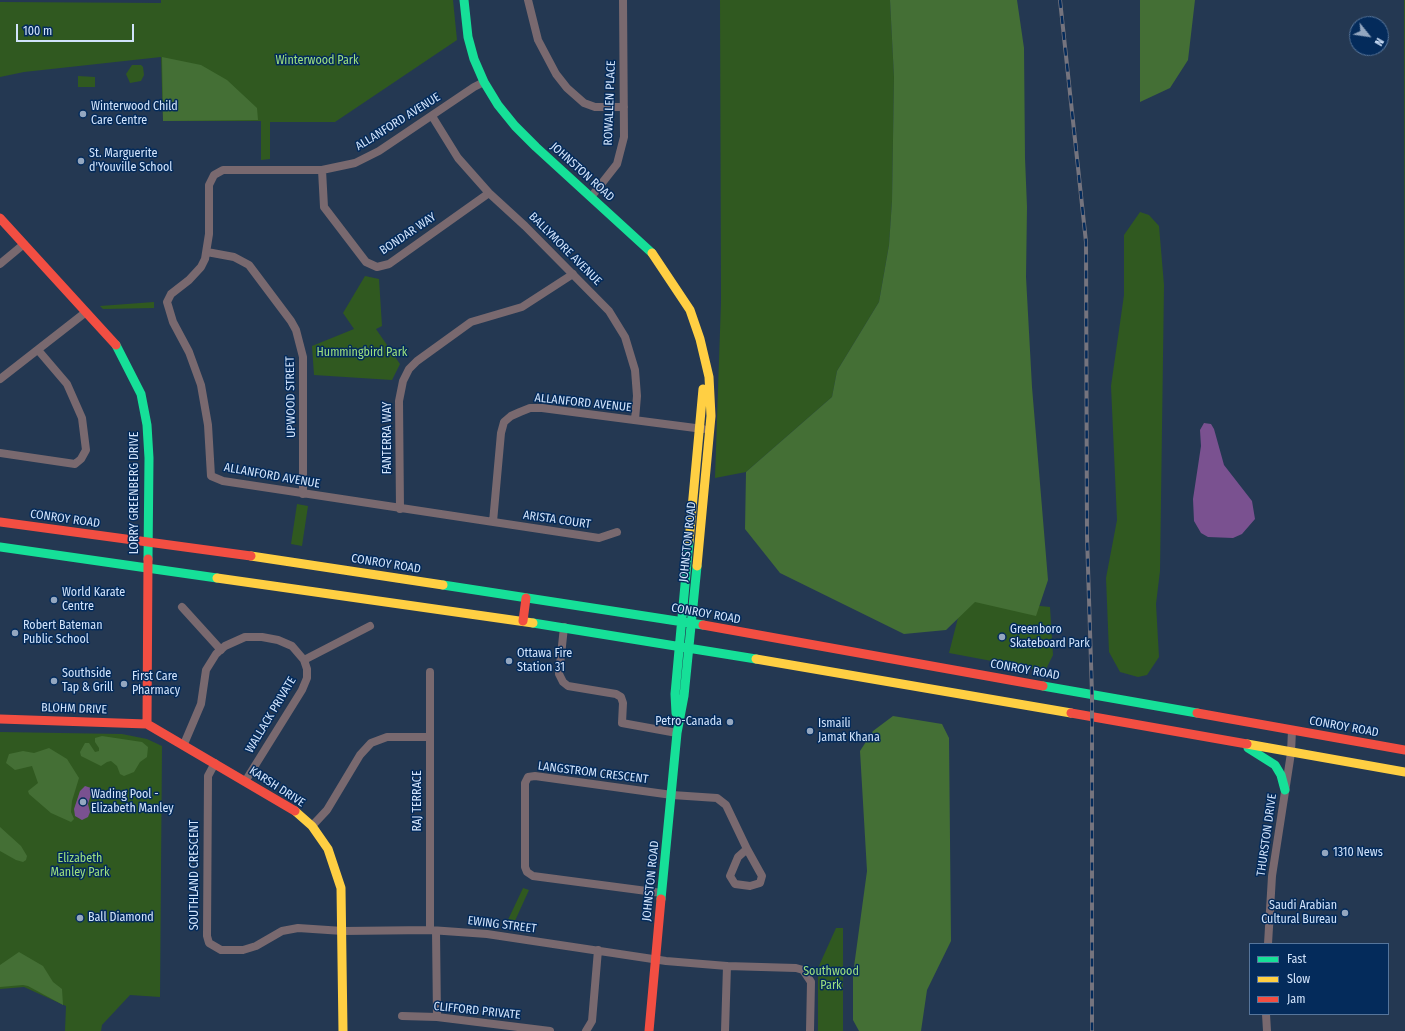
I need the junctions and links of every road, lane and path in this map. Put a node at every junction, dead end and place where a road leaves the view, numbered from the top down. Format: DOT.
graph roads {
  1 [pos="464,0"];
  2 [pos="528,0"];
  3 [pos="624,0"];
  4 [pos="484,82"];
  5 [pos="624,107"];
  6 [pos="432,116"];
  7 [pos="322,170"];
  8 [pos="489,193"];
  9 [pos="591,197"];
  10 [pos="0,218"];
  11 [pos="24,244"];
  12 [pos="206,252"];
  13 [pos="0,264"];
  14 [pos="573,274"];
  15 [pos="86,312"];
  16 [pos="38,350"];
  17 [pos="703,354"];
  18 [pos="0,379"];
  19 [pos="635,420"];
  20 [pos="700,428"];
  21 [pos="710,430"];
  22 [pos="0,453"];
  23 [pos="303,494"];
  24 [pos="400,508"];
  25 [pos="0,522"];
  26 [pos="493,522"];
  27 [pos="616,532"];
  28 [pos="147,542"];
  29 [pos="0,547"];
  30 [pos="147,567"];
  31 [pos="526,598"];
  32 [pos="182,607"];
  33 [pos="523,621"];
  34 [pos="687,623"];
  35 [pos="370,626"];
  36 [pos="564,627"];
  37 [pos="684,647"];
  38 [pos="221,650"];
  39 [pos="304,660"];
  40 [pos="430,672"];
  41 [pos="0,719"];
  42 [pos="147,724"];
  43 [pos="1292,730"];
  44 [pos="677,733"];
  45 [pos="429,737"];
  46 [pos="1238,743"];
  47 [pos="184,744"];
  48 [pos="1405,750"];
  49 [pos="1291,753"];
  50 [pos="215,763"];
  51 [pos="1405,772"];
  52 [pos="246,780"];
  53 [pos="1285,790"];
  54 [pos="672,795"];
  55 [pos="312,826"];
  56 [pos="747,849"];
  57 [pos="662,892"];
  58 [pos="433,930"];
  59 [pos="344,931"];
  60 [pos="1268,943"];
  61 [pos="598,950"];
  62 [pos="656,959"];
  63 [pos="727,966"];
  64 [pos="1266,1015"];
  65 [pos="402,1016"];
  66 [pos="437,1017"];
  67 [pos="343,1031"];
  68 [pos="550,1031"];
  69 [pos="586,1031"];
  70 [pos="649,1031"];
  71 [pos="725,1031"];
  72 [pos="810,1031"];
  73 [pos="1267,1031"];
  1 -- 4 [label="main road, JOHNSTON ROAD"];
  2 -- 5 [label="street"];
  3 -- 5 [label="street, ROWALLEN PLACE"];
  4 -- 6 [label="street, ALLANFORD AVENUE"];
  4 -- 9 [label="main road, JOHNSTON ROAD"];
  5 -- 9 [label="street, ROWALLEN PLACE"];
  6 -- 7 [label="street, ALLANFORD AVENUE"];
  6 -- 8 [label="street, BALLYMORE AVENUE"];
  7 -- 8 [label="street, BONDAR WAY"];
  7 -- 12 [label="street, ALLANFORD AVENUE"];
  8 -- 14 [label="street, BALLYMORE AVENUE"];
  9 -- 17 [label="main road, JOHNSTON ROAD"];
  10 -- 11 [label="main road, LORRY GREENBERG DRIVE"];
  11 -- 13 [label="street"];
  11 -- 15 [label="main road, LORRY GREENBERG DRIVE"];
  12 -- 23 [label="street, UPWOOD STREET"];
  12 -- 23 [label="street, ALLANFORD AVENUE"];
  14 -- 19 [label="street, BALLYMORE AVENUE"];
  14 -- 24 [label="street, FANTERRA WAY"];
  15 -- 16 [label="street"];
  15 -- 28 [label="main road, LORRY GREENBERG DRIVE"];
  16 -- 18 [label="street"];
  16 -- 22 [label="street"];
  17 -- 20 [label="main road, JOHNSTON ROAD"];
  17 -- 21 [label="main road, JOHNSTON ROAD"];
  19 -- 20 [label="street, ALLANFORD AVENUE"];
  19 -- 26 [label="street, ALLANFORD AVENUE"];
  20 -- 21 [label="street, ALLANFORD AVENUE"];
  20 -- 34 [label="main road, JOHNSTON ROAD"];
  21 -- 34 [label="main road, JOHNSTON ROAD"];
  23 -- 24 [label="street, ALLANFORD AVENUE"];
  24 -- 26 [label="street, ALLANFORD AVENUE"];
  25 -- 28 [label="main road, CONROY ROAD"];
  26 -- 27 [label="street, ARISTA COURT"];
  28 -- 30 [label="main road, LORRY GREENBERG DRIVE"];
  28 -- 31 [label="main road, CONROY ROAD"];
  29 -- 30 [label="main road"];
  30 -- 33 [label="main road"];
  30 -- 42 [label="main road, LORRY GREENBERG DRIVE"];
  31 -- 33 [label="main road"];
  31 -- 34 [label="main road, CONROY ROAD"];
  32 -- 38 [label="street"];
  33 -- 36 [label="main road"];
  34 -- 37 [label="main road, JOHNSTON ROAD"];
  34 -- 43 [label="main road, CONROY ROAD"];
  35 -- 39 [label="street"];
  36 -- 37 [label="main road"];
  36 -- 44 [label="street"];
  37 -- 44 [label="main road, JOHNSTON ROAD"];
  37 -- 46 [label="main road"];
  38 -- 39 [label="street"];
  38 -- 47 [label="street"];
  39 -- 52 [label="street, WALLACK PRIVATE"];
  40 -- 45 [label="street, RAJ TERRACE"];
  41 -- 42 [label="main road, BLOHM DRIVE"];
  42 -- 47 [label="main road, KARSH DRIVE"];
  43 -- 48 [label="main road, CONROY ROAD"];
  43 -- 49 [label="street, THURSTON DRIVE"];
  44 -- 54 [label="main road, JOHNSTON ROAD"];
  45 -- 55 [label="street"];
  45 -- 58 [label="street, RAJ TERRACE"];
  46 -- 49 [label="main road"];
  46 -- 53 [label="main road"];
  47 -- 50 [label="main road, KARSH DRIVE"];
  49 -- 51 [label="main road"];
  49 -- 53 [label="street, THURSTON DRIVE"];
  50 -- 52 [label="main road, KARSH DRIVE"];
  50 -- 59 [label="street, SOUTHLAND CRESCENT"];
  52 -- 55 [label="main road, KARSH DRIVE"];
  53 -- 60 [label="street, THURSTON DRIVE"];
  54 -- 56 [label="street"];
  54 -- 57 [label="main road, JOHNSTON ROAD"];
  54 -- 57 [label="street, LANGSTROM CRESCENT"];
  55 -- 59 [label="main road, KARSH DRIVE"];
  56 -- 56 [label="street"];
  57 -- 62 [label="main road, JOHNSTON ROAD"];
  58 -- 59 [label="street, EWING STREET"];
  58 -- 61 [label="street, EWING STREET"];
  58 -- 66 [label="street, RAJ TERRACE"];
  59 -- 67 [label="main road, KARSH DRIVE"];
  61 -- 62 [label="street, EWING STREET"];
  61 -- 69 [label="street"];
  62 -- 63 [label="street, EWING STREET"];
  62 -- 70 [label="main road, JOHNSTON ROAD"];
  63 -- 71 [label="street"];
  63 -- 72 [label="street, EWING STREET"];
  64 -- 73 [label="street"];
  65 -- 66 [label="street, CLIFFORD PRIVATE"];
  66 -- 68 [label="street, CLIFFORD PRIVATE"];
}
